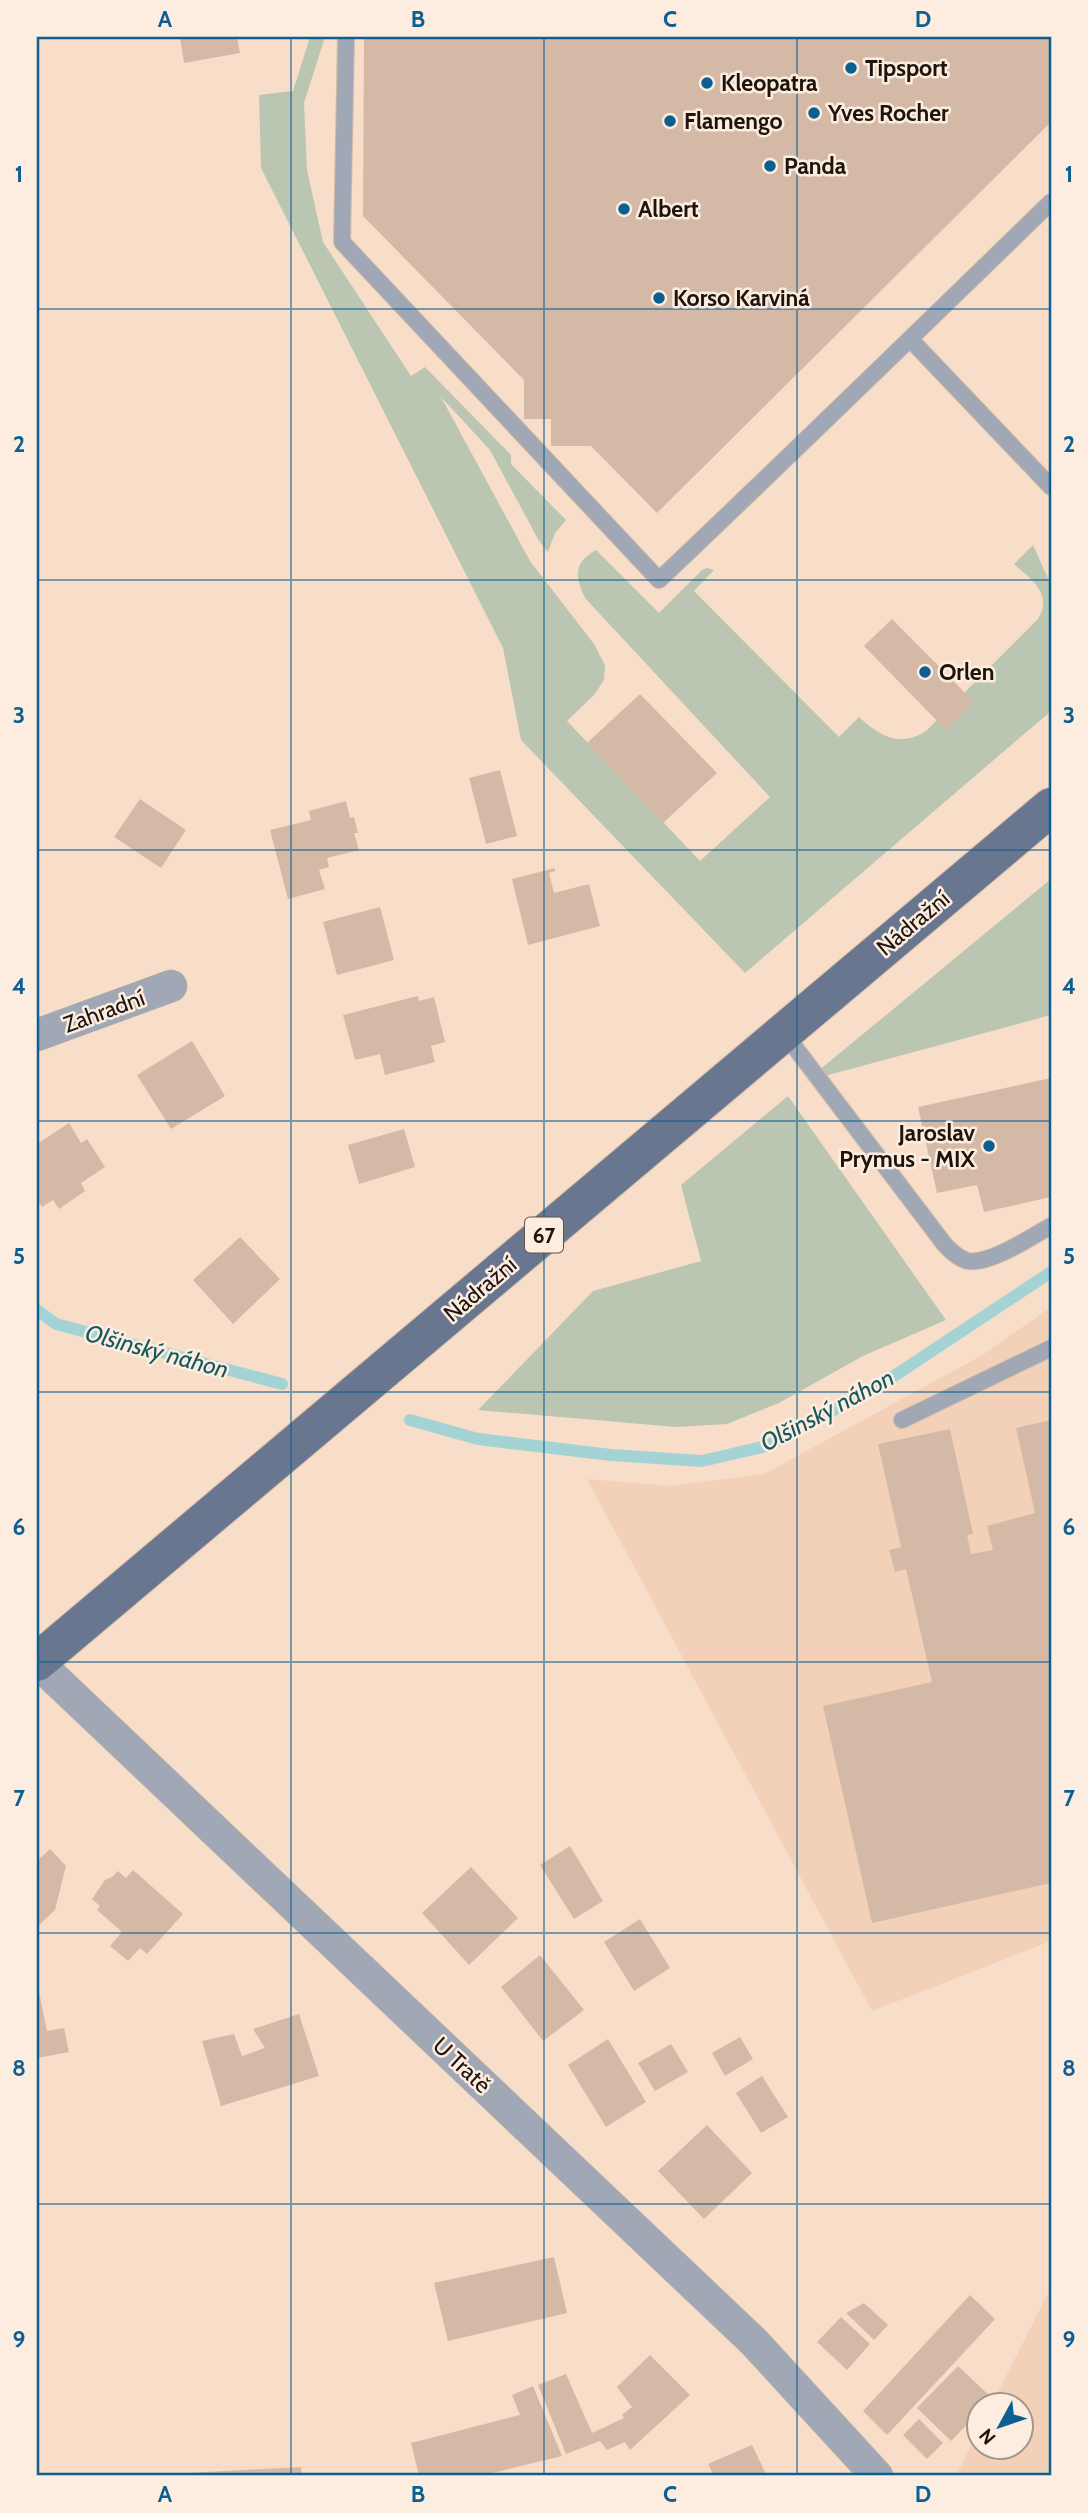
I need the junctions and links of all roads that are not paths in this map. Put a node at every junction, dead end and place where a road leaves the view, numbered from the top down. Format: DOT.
graph roads {
  1 [pos="346,37"];
  2 [pos="1051,202"];
  3 [pos="910,338"];
  4 [pos="1051,487"];
  5 [pos="1051,807"];
  6 [pos="171,986"];
  7 [pos="784,1032"];
  8 [pos="37,1035"];
  9 [pos="1051,1226"];
  10 [pos="1051,1348"];
  11 [pos="902,1420"];
  12 [pos="37,1662"];
  13 [pos="877,2476"];
  1 -- 3 [label="lane"];
  2 -- 3 [label="lane"];
  3 -- 4 [label="lane"];
  5 -- 7 [label="main road, Nádražní / 67"];
  6 -- 8 [label="street, Zahradní"];
  7 -- 9 [label="lane"];
  7 -- 12 [label="main road, Nádražní / 67"];
  10 -- 11 [label="lane"];
  12 -- 13 [label="street, U Tratě"];
}
